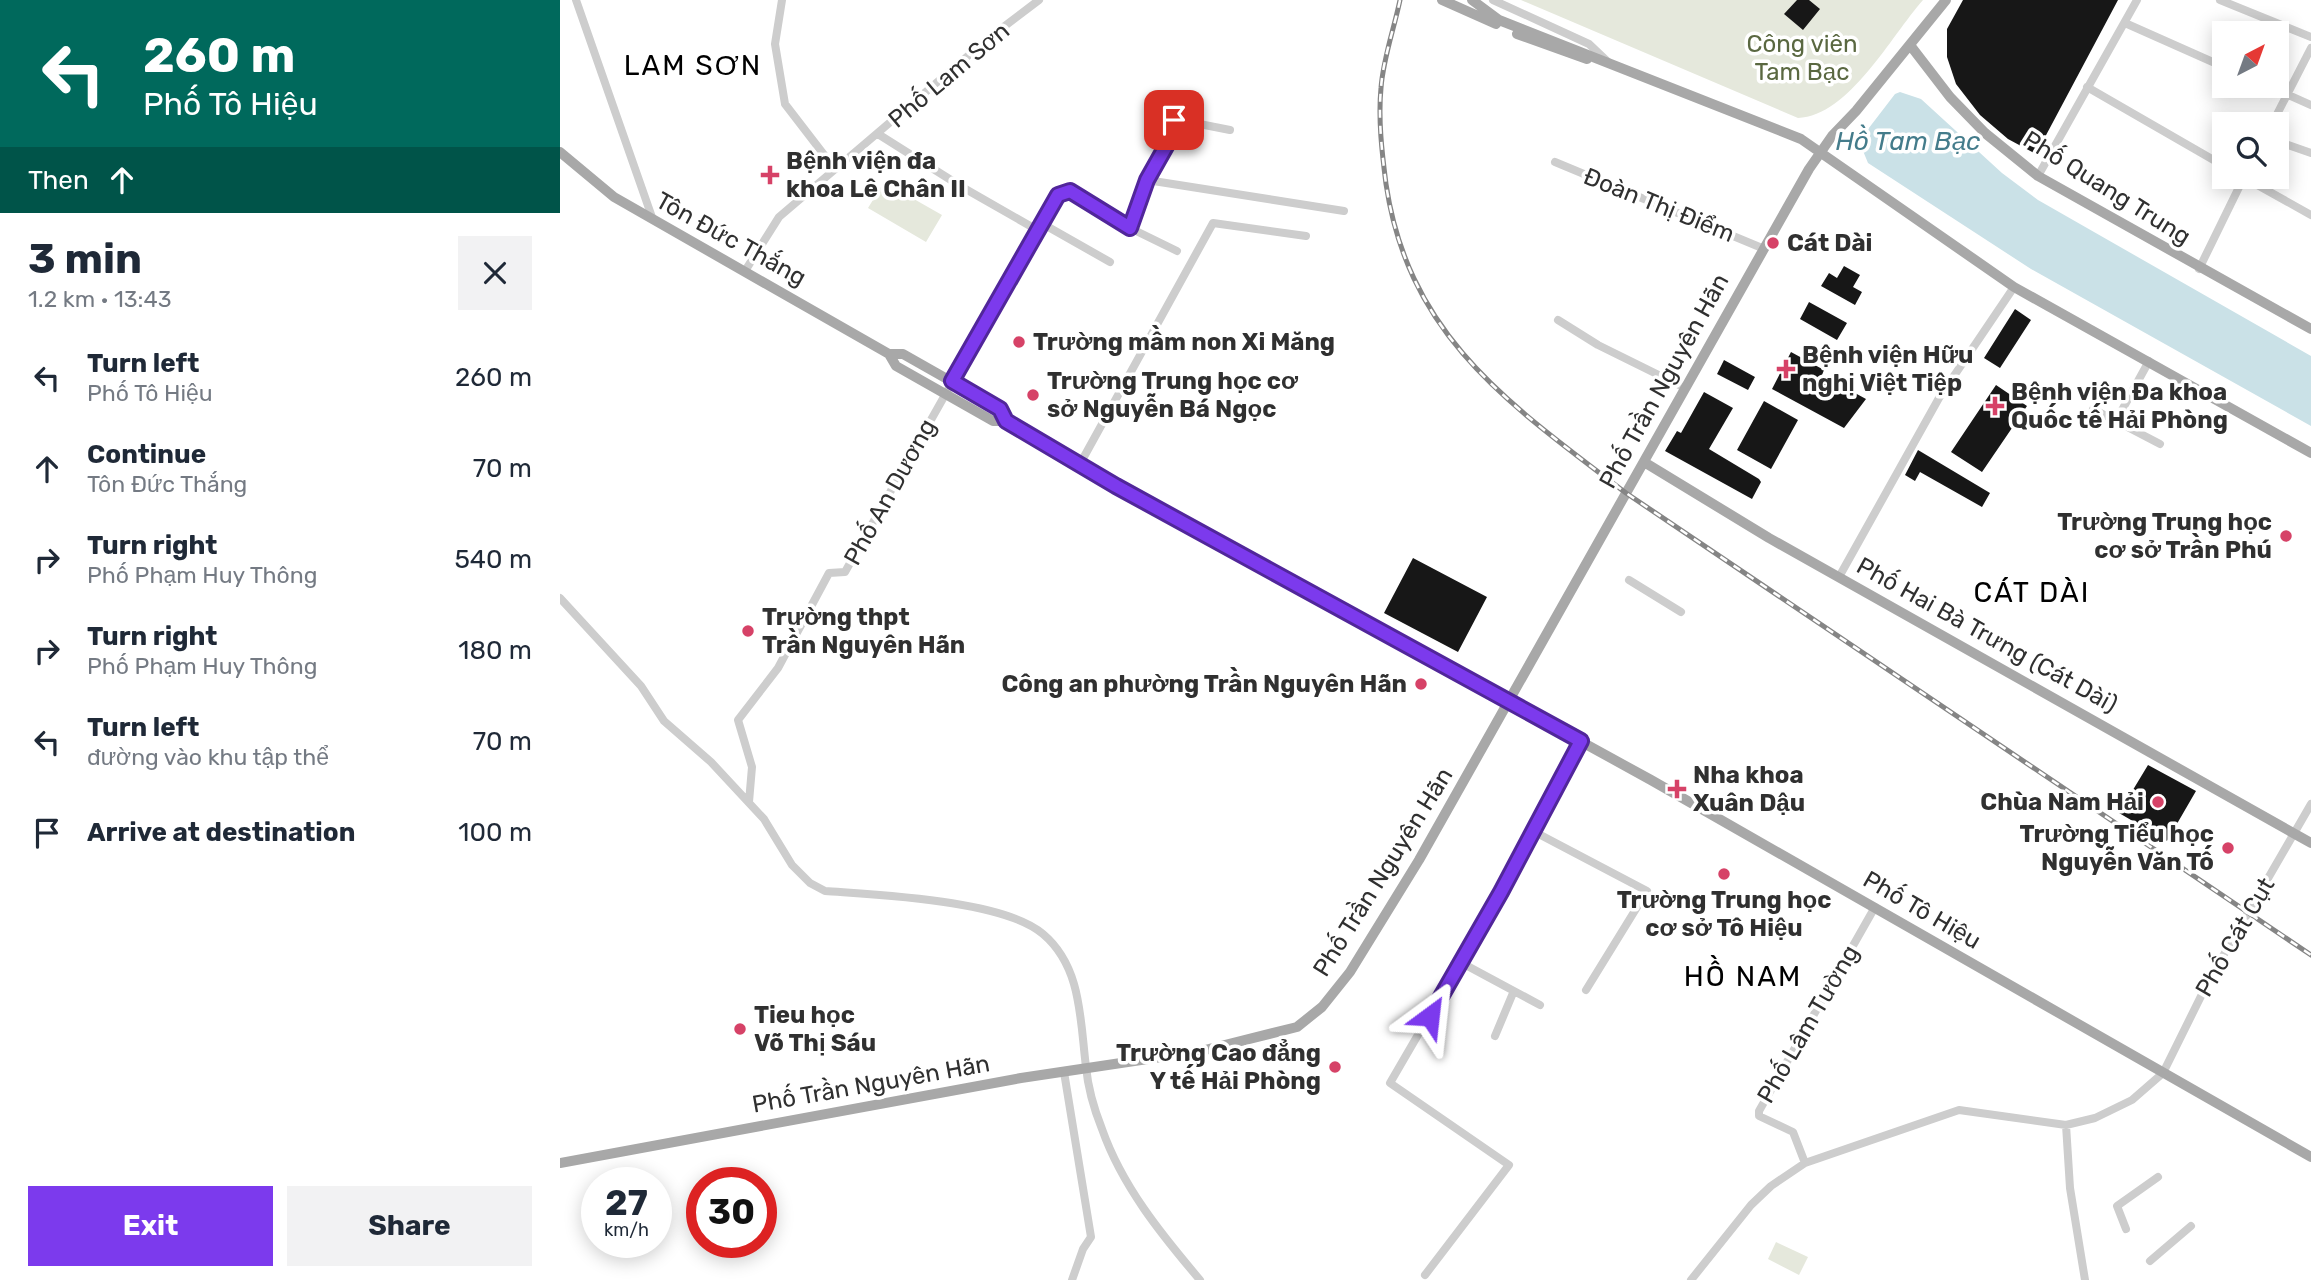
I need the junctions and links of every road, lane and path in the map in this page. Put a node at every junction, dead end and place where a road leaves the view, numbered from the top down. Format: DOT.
graph roads {
  1 [pos="576,0"];
  2 [pos="782,0"];
  3 [pos="1039,0"];
  4 [pos="1442,0"];
  5 [pos="1472,0"];
  6 [pos="1493,0"];
  7 [pos="1946,0"];
  8 [pos="2137,0"];
  9 [pos="2220,0"];
  10 [pos="2125,23"];
  11 [pos="2311,37"];
  12 [pos="1910,45"];
  13 [pos="2311,48"];
  14 [pos="2212,62"];
  15 [pos="1610,64"];
  16 [pos="2087,88"];
  17 [pos="2289,90"];
  18 [pos="2289,95"];
  19 [pos="2311,105"];
  20 [pos="1230,130"];
  21 [pos="878,134"];
  22 [pos="2289,145"];
  23 [pos="1821,150"];
  24 [pos="560,152"];
  25 [pos="2311,153"];
  26 [pos="2212,159"];
  27 [pos="1555,162"];
  28 [pos="835,169"];
  29 [pos="2038,176"];
  30 [pos="1147,180"];
  31 [pos="2237,189"];
  32 [pos="2264,189"];
  33 [pos="1344,211"];
  34 [pos="2311,215"];
  35 [pos="653,220"];
  36 [pos="1041,227"];
  37 [pos="1130,228"];
  38 [pos="1306,236"];
  39 [pos="1762,248"];
  40 [pos="1177,251"];
  41 [pos="1110,262"];
  42 [pos="2199,269"];
  43 [pos="745,271"];
  44 [pos="2014,287"];
  45 [pos="1558,320"];
  46 [pos="2311,329"];
  47 [pos="889,354"];
  48 [pos="2149,361"];
  49 [pos="952,381"];
  50 [pos="1685,388"];
  51 [pos="945,393"];
  52 [pos="2093,409"];
  53 [pos="1006,421"];
  54 [pos="2116,421"];
  55 [pos="2160,444"];
  56 [pos="2311,453"];
  57 [pos="1644,462"];
  58 [pos="1080,464"];
  59 [pos="1839,577"];
  60 [pos="1629,580"];
  61 [pos="560,598"];
  62 [pos="1681,611"];
  63 [pos="1509,703"];
  64 [pos="1581,741"];
  65 [pos="749,802"];
  66 [pos="2311,804"];
  67 [pos="1531,830"];
  68 [pos="2294,833"];
  69 [pos="2311,842"];
  70 [pos="1875,907"];
  71 [pos="1460,962"];
  72 [pos="1586,990"];
  73 [pos="1513,993"];
  74 [pos="1539,1006"];
  75 [pos="1495,1036"];
  76 [pos="1086,1069"];
  77 [pos="1063,1072"];
  78 [pos="2163,1073"];
  79 [pos="2066,1125"];
  80 [pos="2311,1157"];
  81 [pos="560,1163"];
  82 [pos="1805,1164"];
  83 [pos="2158,1177"];
  84 [pos="2191,1226"];
  85 [pos="2126,1229"];
  86 [pos="2150,1261"];
  87 [pos="1424,1275"];
  88 [pos="1072,1280"];
  89 [pos="1200,1280"];
  90 [pos="1691,1280"];
  91 [pos="2085,1280"];
  1 -- 35 [label="street"];
  2 -- 28 [label="street"];
  3 -- 21 [label="street, Phố Lam Sơn"];
  4 -- 15 [label="main road"];
  5 -- 15 [label="main road"];
  6 -- 15 [label="street"];
  7 -- 12 [label="main road, Phố Trần Nguyên Hãn"];
  8 -- 10 [label="street"];
  9 -- 11 [label="street"];
  10 -- 14 [label="street"];
  10 -- 16 [label="street"];
  12 -- 23 [label="main road, Phố Trần Nguyên Hãn"];
  12 -- 29 [label="main road, Phố Quang Trung"];
  13 -- 17 [label="street"];
  15 -- 23 [label="main road"];
  16 -- 26 [label="street"];
  16 -- 29 [label="street"];
  18 -- 19 [label="street"];
  20 -- 30 [label="street"];
  21 -- 28 [label="street, Phố Lam Sơn"];
  21 -- 36 [label="street"];
  22 -- 25 [label="street"];
  23 -- 39 [label="main road, Phố Trần Nguyên Hãn"];
  23 -- 44 [label="main road"];
  24 -- 35 [label="main road, Tôn Đức Thắng"];
  27 -- 39 [label="street, Đoàn Thị Điểm"];
  28 -- 43 [label="street, Phố Lam Sơn"];
  29 -- 42 [label="main road, Phố Quang Trung"];
  30 -- 33 [label="street"];
  30 -- 37 [label="street"];
  31 -- 42 [label="street"];
  32 -- 34 [label="street"];
  35 -- 43 [label="main road, Tôn Đức Thắng"];
  36 -- 37 [label="street"];
  36 -- 41 [label="street"];
  36 -- 49 [label="street"];
  37 -- 40 [label="street"];
  38 -- 58 [label="street"];
  39 -- 50 [label="main road, Phố Trần Nguyên Hãn"];
  42 -- 46 [label="main road, Phố Quang Trung"];
  43 -- 47 [label="main road, Tôn Đức Thắng"];
  44 -- 48 [label="main road"];
  44 -- 59 [label="street"];
  45 -- 50 [label="street"];
  47 -- 49 [label="main road, Tôn Đức Thắng"];
  47 -- 51 [label="main road, Tôn Đức Thắng"];
  48 -- 54 [label="street"];
  48 -- 56 [label="main road"];
  49 -- 51 [label="street"];
  49 -- 53 [label="main road, Tôn Đức Thắng"];
  50 -- 57 [label="main road, Phố Trần Nguyên Hãn"];
  51 -- 53 [label="main road, Tôn Đức Thắng"];
  51 -- 65 [label="street, Phố An Dương"];
  52 -- 54 [label="street"];
  53 -- 58 [label="main road, Tôn Đức Thắng"];
  54 -- 55 [label="street"];
  57 -- 59 [label="main road, Phố Hai Bà Trưng (Cát Dài)"];
  57 -- 63 [label="main road, Phố Trần Nguyên Hãn"];
  58 -- 63 [label="main road, Tôn Đức Thắng"];
  59 -- 68 [label="main road, Phố Hai Bà Trưng (Cát Dài)"];
  60 -- 62 [label="street"];
  61 -- 65 [label="street"];
  63 -- 64 [label="main road, Phố Tô Hiệu"];
  63 -- 76 [label="main road, Phố Trần Nguyên Hãn"];
  64 -- 67 [label="street"];
  64 -- 70 [label="main road, Phố Tô Hiệu"];
  65 -- 76 [label="street"];
  66 -- 68 [label="street, Phố Cát Cụt"];
  67 -- 71 [label="street"];
  67 -- 72 [label="street"];
  68 -- 69 [label="main road, Phố Hai Bà Trưng (Cát Dài)"];
  68 -- 78 [label="street, Phố Cát Cụt"];
  70 -- 78 [label="main road, Phố Tô Hiệu"];
  70 -- 82 [label="street, Phố Lâm Tường"];
  71 -- 73 [label="street"];
  71 -- 87 [label="street"];
  73 -- 74 [label="street"];
  73 -- 75 [label="street"];
  76 -- 77 [label="main road, Phố Trần Nguyên Hãn"];
  76 -- 89 [label="street"];
  77 -- 81 [label="main road, Phố Trần Nguyên Hãn"];
  77 -- 88 [label="street"];
  78 -- 79 [label="street"];
  78 -- 80 [label="main road, Phố Tô Hiệu"];
  79 -- 82 [label="street"];
  79 -- 91 [label="street"];
  82 -- 90 [label="street"];
  83 -- 85 [label="street"];
  84 -- 86 [label="street"];
}
